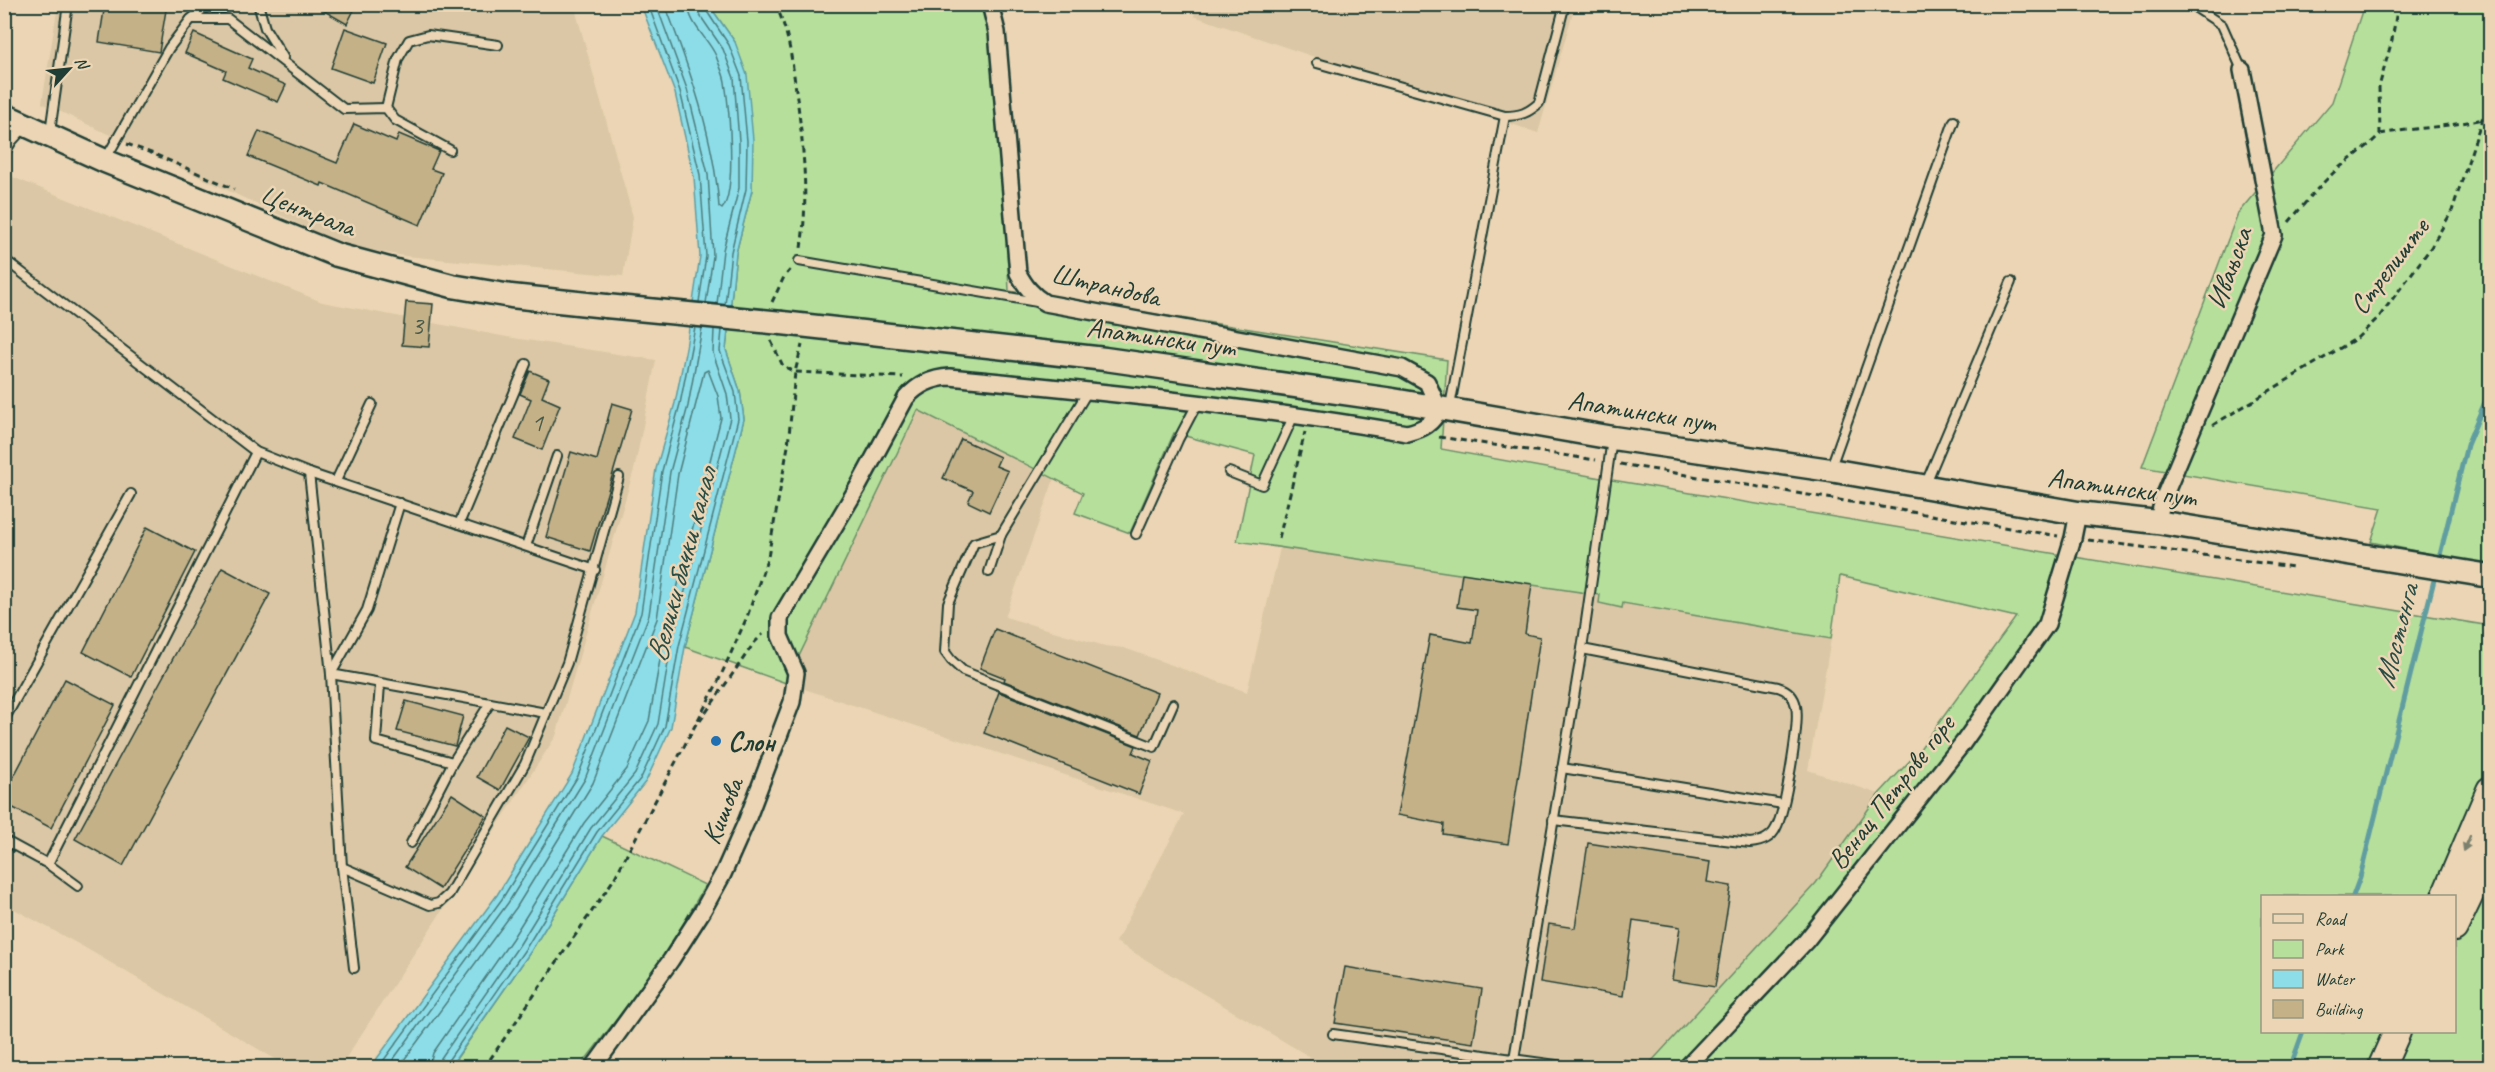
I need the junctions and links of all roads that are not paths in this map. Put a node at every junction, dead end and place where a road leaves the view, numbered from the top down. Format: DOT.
graph roads {
  1 [pos="68,4"];
  2 [pos="209,4"];
  3 [pos="258,4"];
  4 [pos="990,4"];
  5 [pos="1565,4"];
  6 [pos="2190,4"];
  7 [pos="191,19"];
  8 [pos="498,45"];
  9 [pos="285,61"];
  10 [pos="1317,63"];
  11 [pos="2242,70"];
  12 [pos="386,108"];
  13 [pos="4,116"];
  14 [pos="1505,116"];
  15 [pos="1954,121"];
  16 [pos="26,126"];
  17 [pos="49,137"];
  18 [pos="450,150"];
  19 [pos="4,154"];
  20 [pos="105,161"];
  21 [pos="4,259"];
  22 [pos="799,261"];
  23 [pos="2011,282"];
  24 [pos="1045,303"];
  25 [pos="774,323"];
  26 [pos="526,364"];
  27 [pos="1088,391"];
  28 [pos="1198,402"];
  29 [pos="372,405"];
  30 [pos="1444,409"];
  31 [pos="1302,415"];
  32 [pos="1612,438"];
  33 [pos="256,452"];
  34 [pos="557,456"];
  35 [pos="1830,470"];
  36 [pos="1229,472"];
  37 [pos="309,473"];
  38 [pos="619,477"];
  39 [pos="336,482"];
  40 [pos="1924,487"];
  41 [pos="131,494"];
  42 [pos="400,503"];
  43 [pos="2078,513"];
  44 [pos="2157,522"];
  45 [pos="459,524"];
  46 [pos="1136,534"];
  47 [pos="1001,535"];
  48 [pos="526,546"];
  49 [pos="595,570"];
  50 [pos="989,572"];
  51 [pos="2490,576"];
  52 [pos="1582,649"];
  53 [pos="331,674"];
  54 [pos="380,684"];
  55 [pos="490,703"];
  56 [pos="1173,704"];
  57 [pos="546,713"];
  58 [pos="4,720"];
  59 [pos="453,762"];
  60 [pos="1562,768"];
  61 [pos="2490,790"];
  62 [pos="1783,804"];
  63 [pos="1553,820"];
  64 [pos="4,840"];
  65 [pos="411,843"];
  66 [pos="2490,853"];
  67 [pos="48,864"];
  68 [pos="342,867"];
  69 [pos="78,886"];
  70 [pos="2446,895"];
  71 [pos="2456,924"];
  72 [pos="354,968"];
  73 [pos="2397,1033"];
  74 [pos="1333,1034"];
  75 [pos="1483,1055"];
  76 [pos="1514,1059"];
  77 [pos="593,1068"];
  78 [pos="1474,1068"];
  79 [pos="1578,1068"];
  80 [pos="1686,1068"];
  81 [pos="2381,1068"];
  1 -- 17 [label="lane"];
  2 -- 7 [label="lane"];
  3 -- 9 [label="lane"];
  4 -- 24 [label="street, Штрандова"];
  5 -- 14 [label="lane"];
  6 -- 11 [label="lane, Ивањска"];
  7 -- 9 [label="lane"];
  7 -- 20 [label="lane"];
  8 -- 12 [label="lane"];
  9 -- 12 [label="lane"];
  10 -- 14 [label="lane"];
  11 -- 44 [label="street, Ивањска"];
  12 -- 18 [label="lane"];
  13 -- 16 [label="main road, Централа"];
  14 -- 30 [label="lane"];
  15 -- 35 [label="lane"];
  16 -- 17 [label="main road, Централа"];
  16 -- 19 [label="lane"];
  17 -- 20 [label="main road, Централа"];
  20 -- 25 [label="main road, Централа, bridge"];
  21 -- 33 [label="lane"];
  22 -- 24 [label="lane"];
  23 -- 40 [label="lane"];
  24 -- 30 [label="street, Штрандова"];
  25 -- 30 [label="main road, Апатински пут"];
  26 -- 45 [label="lane"];
  27 -- 28 [label="street"];
  27 -- 47 [label="lane"];
  27 -- 77 [label="street, Кишова"];
  28 -- 31 [label="street"];
  28 -- 46 [label="lane"];
  29 -- 39 [label="lane"];
  30 -- 31 [label="street"];
  30 -- 32 [label="main road, Апатински пут"];
  31 -- 36 [label="lane"];
  32 -- 35 [label="main road, Апатински пут"];
  32 -- 52 [label="lane"];
  33 -- 37 [label="lane"];
  33 -- 67 [label="lane"];
  34 -- 48 [label="lane"];
  35 -- 40 [label="main road, Апатински пут"];
  37 -- 39 [label="lane"];
  37 -- 53 [label="lane"];
  38 -- 49 [label="lane"];
  39 -- 42 [label="lane"];
  40 -- 43 [label="main road, Апатински пут"];
  41 -- 58 [label="lane"];
  42 -- 45 [label="lane"];
  42 -- 53 [label="lane"];
  43 -- 44 [label="main road, Апатински пут"];
  43 -- 80 [label="street, Венац Петрове горе"];
  44 -- 51 [label="main road, Апатински пут"];
  45 -- 48 [label="lane"];
  47 -- 50 [label="lane"];
  47 -- 56 [label="lane"];
  48 -- 49 [label="lane"];
  49 -- 57 [label="lane"];
  52 -- 60 [label="lane"];
  52 -- 62 [label="lane"];
  53 -- 54 [label="lane"];
  53 -- 68 [label="lane"];
  54 -- 55 [label="lane"];
  54 -- 59 [label="lane"];
  55 -- 57 [label="lane"];
  55 -- 59 [label="lane"];
  57 -- 68 [label="lane"];
  59 -- 65 [label="lane"];
  60 -- 62 [label="lane"];
  60 -- 63 [label="lane"];
  61 -- 70 [label="main road, one-way"];
  62 -- 63 [label="lane"];
  63 -- 76 [label="lane"];
  64 -- 67 [label="lane"];
  66 -- 71 [label="main road"];
  67 -- 69 [label="lane"];
  68 -- 72 [label="lane"];
  73 -- 81 [label="main road"];
  74 -- 75 [label="lane"];
  75 -- 76 [label="lane"];
  75 -- 78 [label="lane"];
  76 -- 79 [label="lane"];
}
